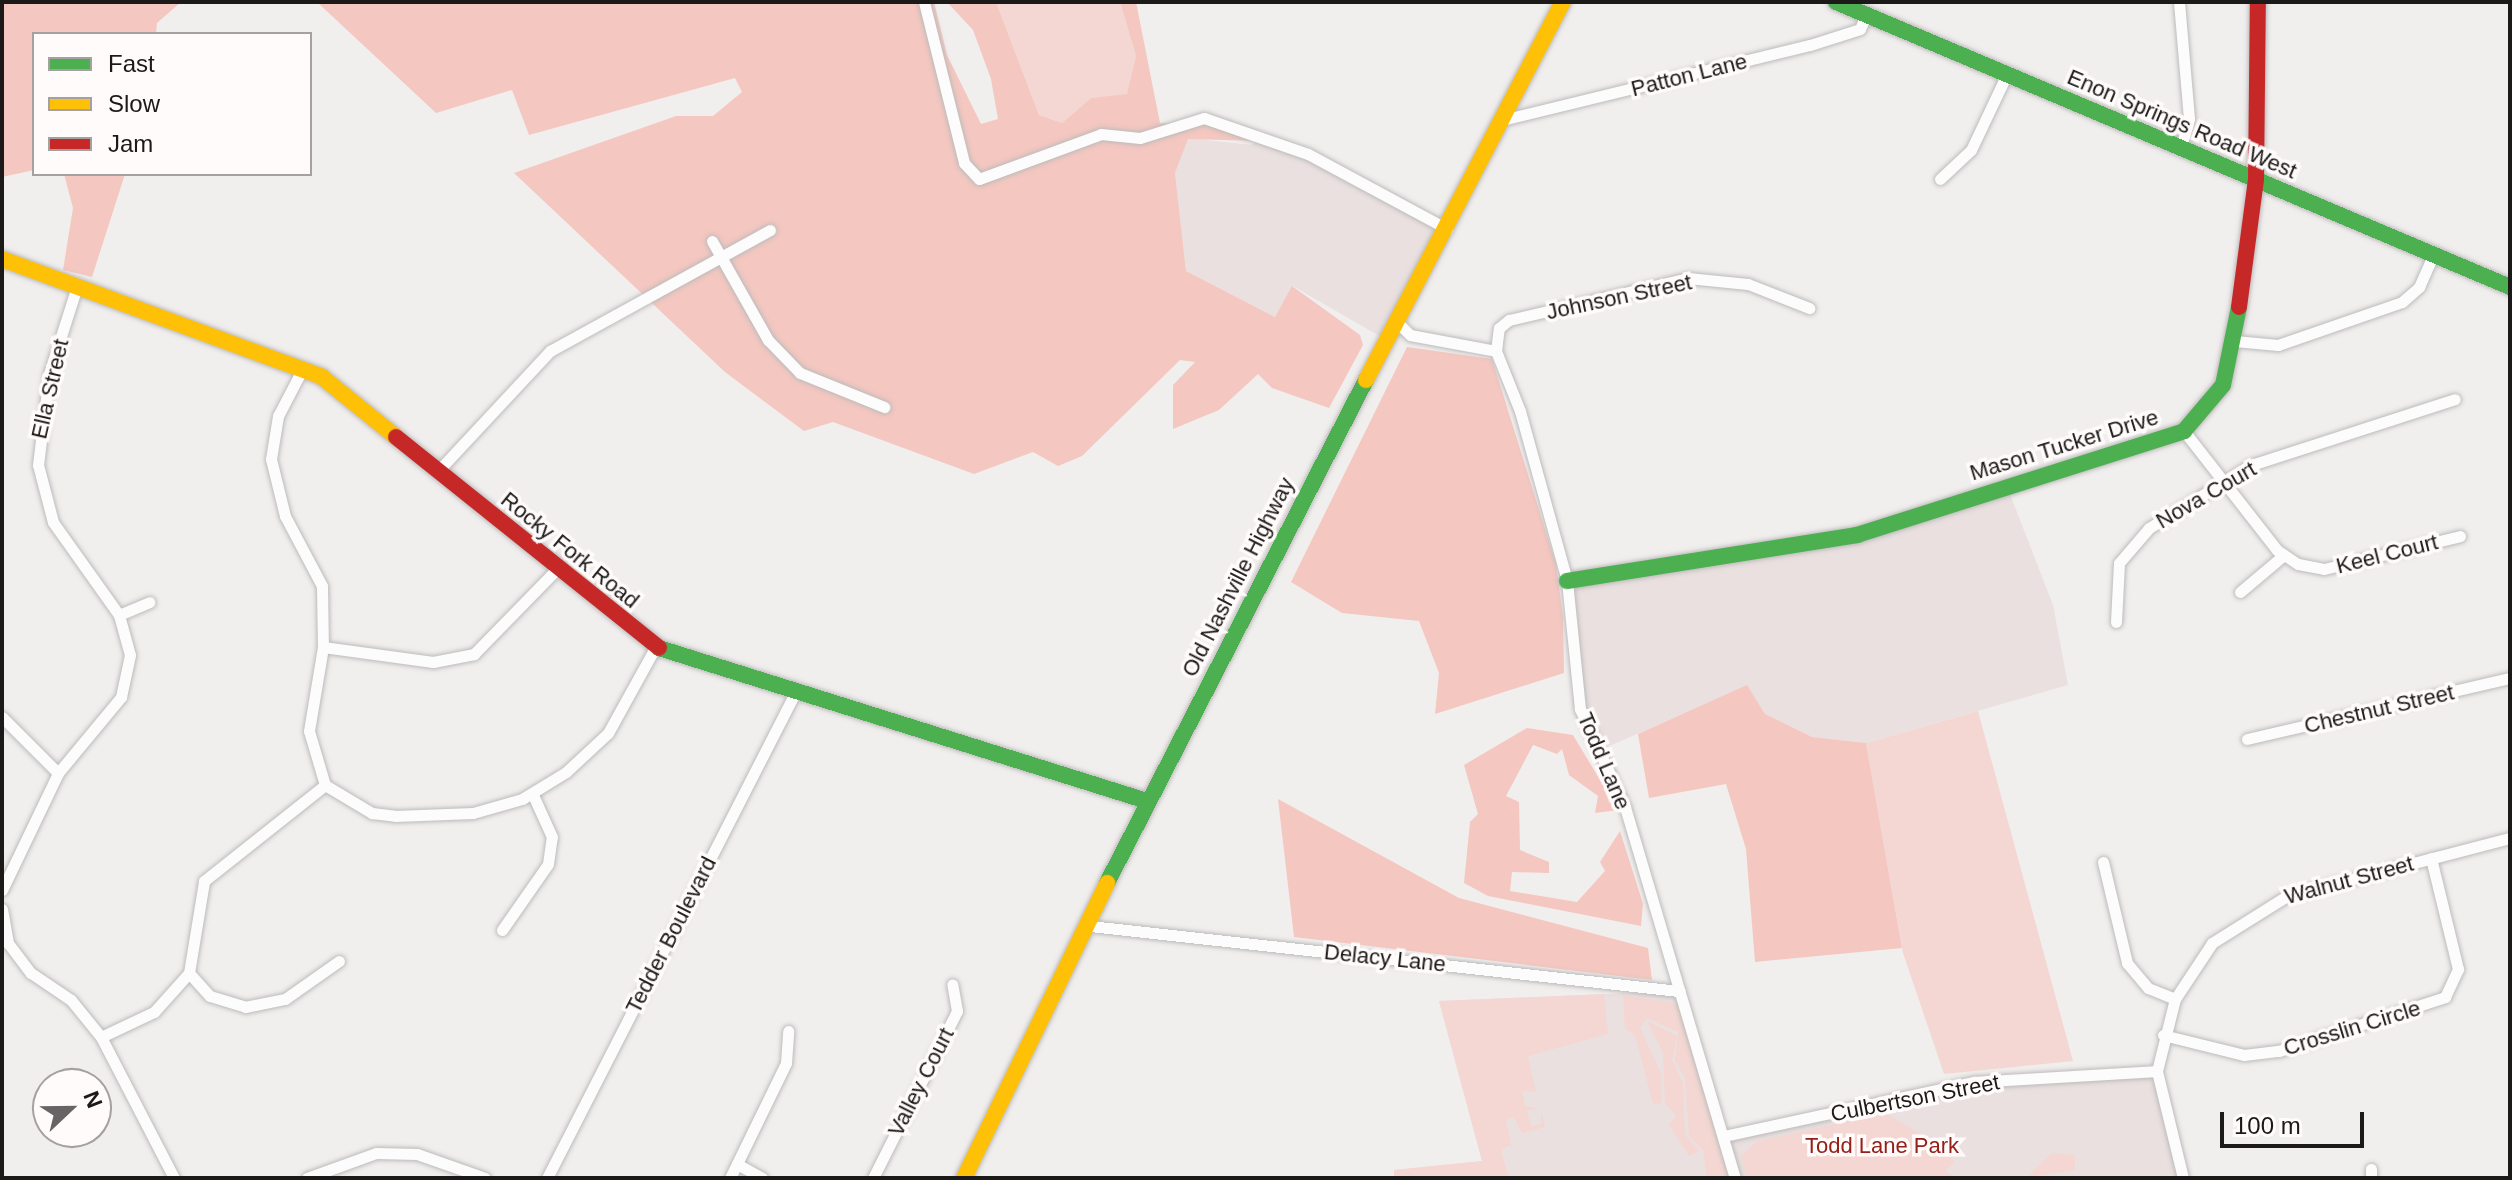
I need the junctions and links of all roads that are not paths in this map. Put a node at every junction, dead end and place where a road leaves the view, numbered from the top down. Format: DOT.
graph roads {
  1 [pos="924,2"];
  2 [pos="1563,2"];
  3 [pos="1836,2"];
  4 [pos="2179,2"];
  5 [pos="2258,2"];
  6 [pos="1866,15"];
  7 [pos="2007,74"];
  8 [pos="1502,120"];
  9 [pos="2181,147"];
  10 [pos="1940,179"];
  11 [pos="2256,179"];
  12 [pos="1447,229"];
  13 [pos="770,230"];
  14 [pos="712,241"];
  15 [pos="2433,255"];
  16 [pos="721,257"];
  17 [pos="2,259"];
  18 [pos="77,286"];
  19 [pos="2510,287"];
  20 [pos="1809,308"];
  21 [pos="1397,322"];
  22 [pos="2235,341"];
  23 [pos="1496,351"];
  24 [pos="303,368"];
  25 [pos="2455,399"];
  26 [pos="884,407"];
  27 [pos="2184,431"];
  28 [pos="439,470"];
  29 [pos="2224,482"];
  30 [pos="2460,536"];
  31 [pos="2284,555"];
  32 [pos="558,568"];
  33 [pos="1567,581"];
  34 [pos="2240,592"];
  35 [pos="149,602"];
  36 [pos="119,615"];
  37 [pos="2116,622"];
  38 [pos="656,646"];
  39 [pos="323,647"];
  40 [pos="2510,678"];
  41 [pos="795,693"];
  42 [pos="2,717"];
  43 [pos="2247,739"];
  44 [pos="58,773"];
  45 [pos="325,785"];
  46 [pos="532,793"];
  47 [pos="1147,801"];
  48 [pos="2510,838"];
  49 [pos="2431,858"];
  50 [pos="2103,862"];
  51 [pos="2,890"];
  52 [pos="2,909"];
  53 [pos="1090,926"];
  54 [pos="502,930"];
  55 [pos="339,961"];
  56 [pos="189,973"];
  57 [pos="952,984"];
  58 [pos="1679,991"];
  59 [pos="2175,999"];
  60 [pos="788,1031"];
  61 [pos="2163,1035"];
  62 [pos="101,1037"];
  63 [pos="2157,1071"];
  64 [pos="1724,1136"];
  65 [pos="737,1164"];
  66 [pos="174,1178"];
  67 [pos="307,1178"];
  68 [pos="485,1178"];
  69 [pos="547,1178"];
  70 [pos="730,1178"];
  71 [pos="762,1178"];
  72 [pos="873,1178"];
  73 [pos="964,1178"];
  74 [pos="1735,1178"];
  75 [pos="2183,1178"];
  1 -- 12 [label="street"];
  2 -- 8 [label="street, Old Nashville Highway"];
  3 -- 6 [label="street, Enon Springs Road West"];
  4 -- 9 [label="street"];
  5 -- 11 [label="street, Mason Tucker Drive"];
  6 -- 7 [label="street, Enon Springs Road West"];
  6 -- 8 [label="street, Patton Lane"];
  7 -- 9 [label="street, Enon Springs Road West"];
  7 -- 10 [label="street"];
  8 -- 12 [label="street, Old Nashville Highway"];
  9 -- 11 [label="street, Enon Springs Road West"];
  11 -- 15 [label="street, Enon Springs Road West"];
  11 -- 22 [label="street, Mason Tucker Drive"];
  12 -- 21 [label="street, Old Nashville Highway"];
  13 -- 16 [label="street"];
  14 -- 16 [label="street"];
  15 -- 19 [label="street, Enon Springs Road West"];
  15 -- 22 [label="street"];
  16 -- 26 [label="street"];
  16 -- 28 [label="street"];
  17 -- 18 [label="street, Rocky Fork Road"];
  18 -- 24 [label="street, Rocky Fork Road"];
  18 -- 36 [label="street, Ella Street"];
  20 -- 23 [label="street, Johnson Street"];
  21 -- 23 [label="street"];
  21 -- 47 [label="street, Old Nashville Highway"];
  22 -- 27 [label="street, Mason Tucker Drive"];
  23 -- 33 [label="street, Todd Lane"];
  24 -- 28 [label="street, Rocky Fork Road"];
  24 -- 39 [label="street"];
  25 -- 29 [label="street, Nova Court"];
  27 -- 29 [label="street"];
  27 -- 33 [label="street, Mason Tucker Drive"];
  28 -- 32 [label="street, Rocky Fork Road"];
  29 -- 31 [label="street"];
  29 -- 37 [label="street, Nova Court"];
  30 -- 31 [label="street, Keel Court"];
  31 -- 34 [label="street"];
  32 -- 38 [label="street, Rocky Fork Road"];
  32 -- 39 [label="street"];
  33 -- 58 [label="street, Todd Lane"];
  35 -- 36 [label="street"];
  36 -- 44 [label="street, Ella Street"];
  38 -- 41 [label="street, Rocky Fork Road"];
  38 -- 46 [label="street"];
  39 -- 45 [label="street"];
  40 -- 43 [label="street, Chestnut Street"];
  41 -- 47 [label="street, Rocky Fork Road"];
  41 -- 69 [label="street, Tedder Boulevard"];
  42 -- 44 [label="street"];
  44 -- 51 [label="street, Ella Street"];
  45 -- 46 [label="street"];
  45 -- 56 [label="street"];
  46 -- 54 [label="street"];
  47 -- 53 [label="street, Old Nashville Highway"];
  48 -- 49 [label="street, Walnut Street"];
  49 -- 59 [label="street, Walnut Street"];
  49 -- 61 [label="street, Crosslin Circle"];
  50 -- 59 [label="street"];
  52 -- 62 [label="street"];
  53 -- 58 [label="street, Delacy Lane"];
  53 -- 73 [label="street, Old Nashville Highway"];
  55 -- 56 [label="street"];
  56 -- 62 [label="street"];
  57 -- 72 [label="street, Valley Court"];
  58 -- 64 [label="street, Todd Lane"];
  59 -- 61 [label="street, Walnut Street"];
  60 -- 65 [label="street"];
  61 -- 63 [label="street, Walnut Street"];
  62 -- 66 [label="street"];
  63 -- 64 [label="street, Culbertson Street"];
  63 -- 75 [label="street, Walnut Street"];
  64 -- 74 [label="street, Todd Lane"];
  65 -- 70 [label="street"];
  65 -- 71 [label="street"];
  67 -- 68 [label="street"];
}
